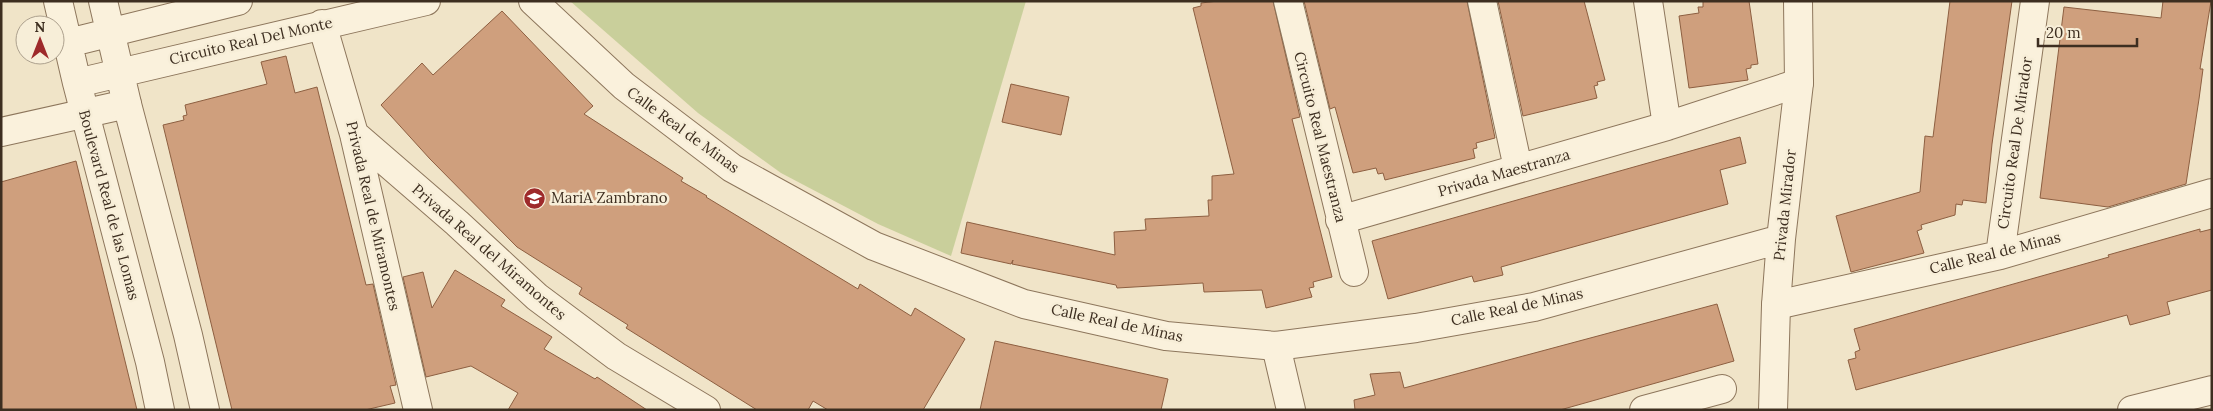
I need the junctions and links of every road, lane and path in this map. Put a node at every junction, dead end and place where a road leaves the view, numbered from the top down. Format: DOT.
graph roads {
  1 [pos="58,1"];
  2 [pos="104,1"];
  3 [pos="238,1"];
  4 [pos="426,1"];
  5 [pos="533,1"];
  6 [pos="1288,1"];
  7 [pos="1482,1"];
  8 [pos="1648,1"];
  9 [pos="1798,1"];
  10 [pos="2035,1"];
  11 [pos="322,24"];
  12 [pos="112,34"];
  13 [pos="68,43"];
  14 [pos="121,72"];
  15 [pos="77,83"];
  16 [pos="1799,83"];
  17 [pos="127,104"];
  18 [pos="85,113"];
  19 [pos="1667,126"];
  20 [pos="1,132"];
  21 [pos="354,134"];
  22 [pos="1518,168"];
  23 [pos="2211,186"];
  24 [pos="1340,220"];
  25 [pos="1781,239"];
  26 [pos="2000,255"];
  27 [pos="1354,272"];
  28 [pos="1776,305"];
  29 [pos="1276,346"];
  30 [pos="1722,389"];
  31 [pos="2212,390"];
  32 [pos="160,410"];
  33 [pos="205,410"];
  34 [pos="418,410"];
  35 [pos="706,410"];
  36 [pos="1291,410"];
  37 [pos="1644,410"];
  38 [pos="1774,410"];
  39 [pos="2132,410"];
  1 -- 13 [label="street, Boulevard Real de las Lomas"];
  2 -- 12 [label="street"];
  3 -- 12 [label="street"];
  4 -- 11 [label="street, Circuito Real Del Monte"];
  5 -- 29 [label="street, Calle Real de Minas"];
  6 -- 24 [label="street, Circuito Real Maestranza"];
  7 -- 22 [label="street"];
  8 -- 19 [label="street"];
  9 -- 16 [label="street, Privada Mirador"];
  10 -- 26 [label="street, Circuito Real De Mirador"];
  11 -- 14 [label="street, Circuito Real Del Monte"];
  11 -- 21 [label="street, Privada Real de Miramontes"];
  12 -- 13 [label="street"];
  12 -- 14 [label="street"];
  13 -- 15 [label="street, Boulevard Real de las Lomas"];
  14 -- 15 [label="street, Circuito Real Del Monte"];
  14 -- 17 [label="street"];
  15 -- 18 [label="street, Boulevard Real de las Lomas"];
  16 -- 19 [label="street, Privada Maestranza"];
  16 -- 25 [label="street, Privada Mirador"];
  17 -- 18 [label="street"];
  17 -- 33 [label="street"];
  18 -- 20 [label="street"];
  18 -- 32 [label="street, Boulevard Real de las Lomas"];
  19 -- 22 [label="street, Privada Maestranza"];
  21 -- 34 [label="street, Privada Real de Miramontes"];
  21 -- 35 [label="street, Privada Real del Miramontes"];
  22 -- 24 [label="street, Privada Maestranza"];
  23 -- 26 [label="street, Calle Real de Minas"];
  24 -- 27 [label="street, Circuito Real Maestranza"];
  25 -- 28 [label="street, Privada Mirador"];
  25 -- 29 [label="street, Calle Real de Minas"];
  26 -- 28 [label="street, Calle Real de Minas"];
  28 -- 38 [label="street, Privada Mirador"];
  29 -- 36 [label="street"];
  30 -- 37 [label="street"];
  31 -- 39 [label="street"];
}
